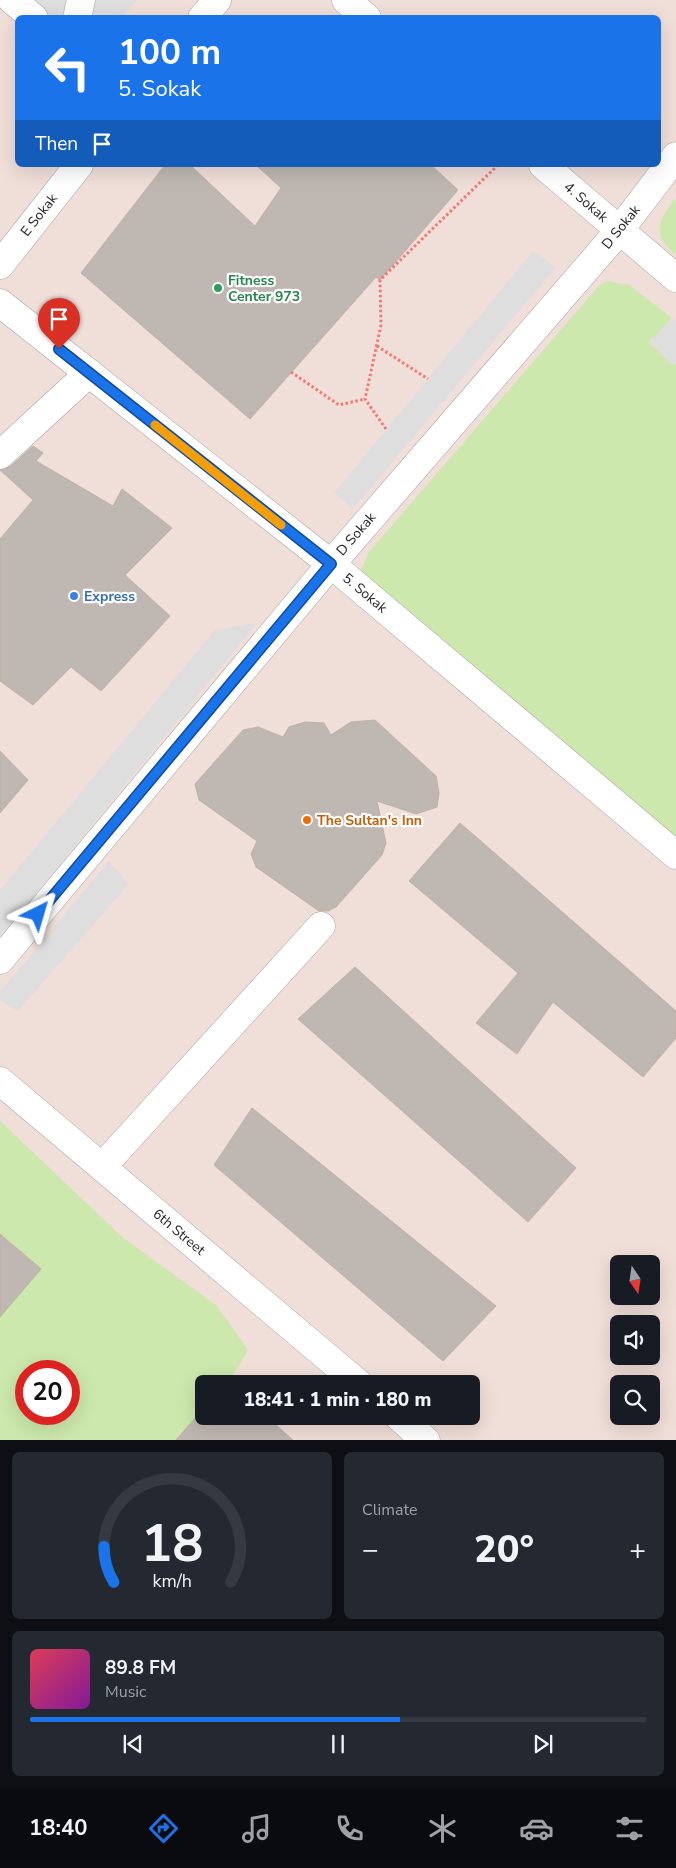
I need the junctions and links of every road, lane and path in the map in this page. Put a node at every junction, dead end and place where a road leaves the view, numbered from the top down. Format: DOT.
graph roads {
  1 [pos="12,0"];
  2 [pos="81,0"];
  3 [pos="217,0"];
  4 [pos="346,0"];
  5 [pos="30,15"];
  6 [pos="78,15"];
  7 [pos="204,15"];
  8 [pos="364,15"];
  9 [pos="676,156"];
  10 [pos="77,167"];
  11 [pos="496,167"];
  12 [pos="545,167"];
  13 [pos="619,231"];
  14 [pos="0,265"];
  15 [pos="676,278"];
  16 [pos="0,302"];
  17 [pos="377,346"];
  18 [pos="291,372"];
  19 [pos="89,373"];
  20 [pos="428,379"];
  21 [pos="365,399"];
  22 [pos="386,429"];
  23 [pos="0,455"];
  24 [pos="331,564"];
  25 [pos="676,855"];
  26 [pos="321,926"];
  27 [pos="0,960"];
  28 [pos="0,1081"];
  29 [pos="102,1167"];
  30 [pos="348,1375"];
  31 [pos="408,1425"];
  32 [pos="426,1440"];
  1 -- 5 [label="lane"];
  2 -- 6 [label="lane"];
  3 -- 7 [label="lane"];
  4 -- 8 [label="lane"];
  9 -- 13 [label="lane, D Sokak"];
  10 -- 14 [label="lane, E Sokak"];
  11 -- 17 [label="path"];
  12 -- 13 [label="lane, 4. Sokak"];
  13 -- 15 [label="lane, 4. Sokak"];
  13 -- 24 [label="lane, D Sokak"];
  16 -- 19 [label="lane, 5. Sokak"];
  17 -- 20 [label="path"];
  17 -- 21 [label="path"];
  18 -- 21 [label="path"];
  19 -- 23 [label="lane"];
  19 -- 24 [label="lane, 5. Sokak"];
  21 -- 22 [label="path"];
  24 -- 25 [label="lane, 5. Sokak"];
  24 -- 27 [label="lane, D Sokak"];
  26 -- 29 [label="lane"];
  28 -- 29 [label="lane, 6th Street"];
  29 -- 30 [label="lane, 6th Street"];
  31 -- 32 [label="lane"];
}
